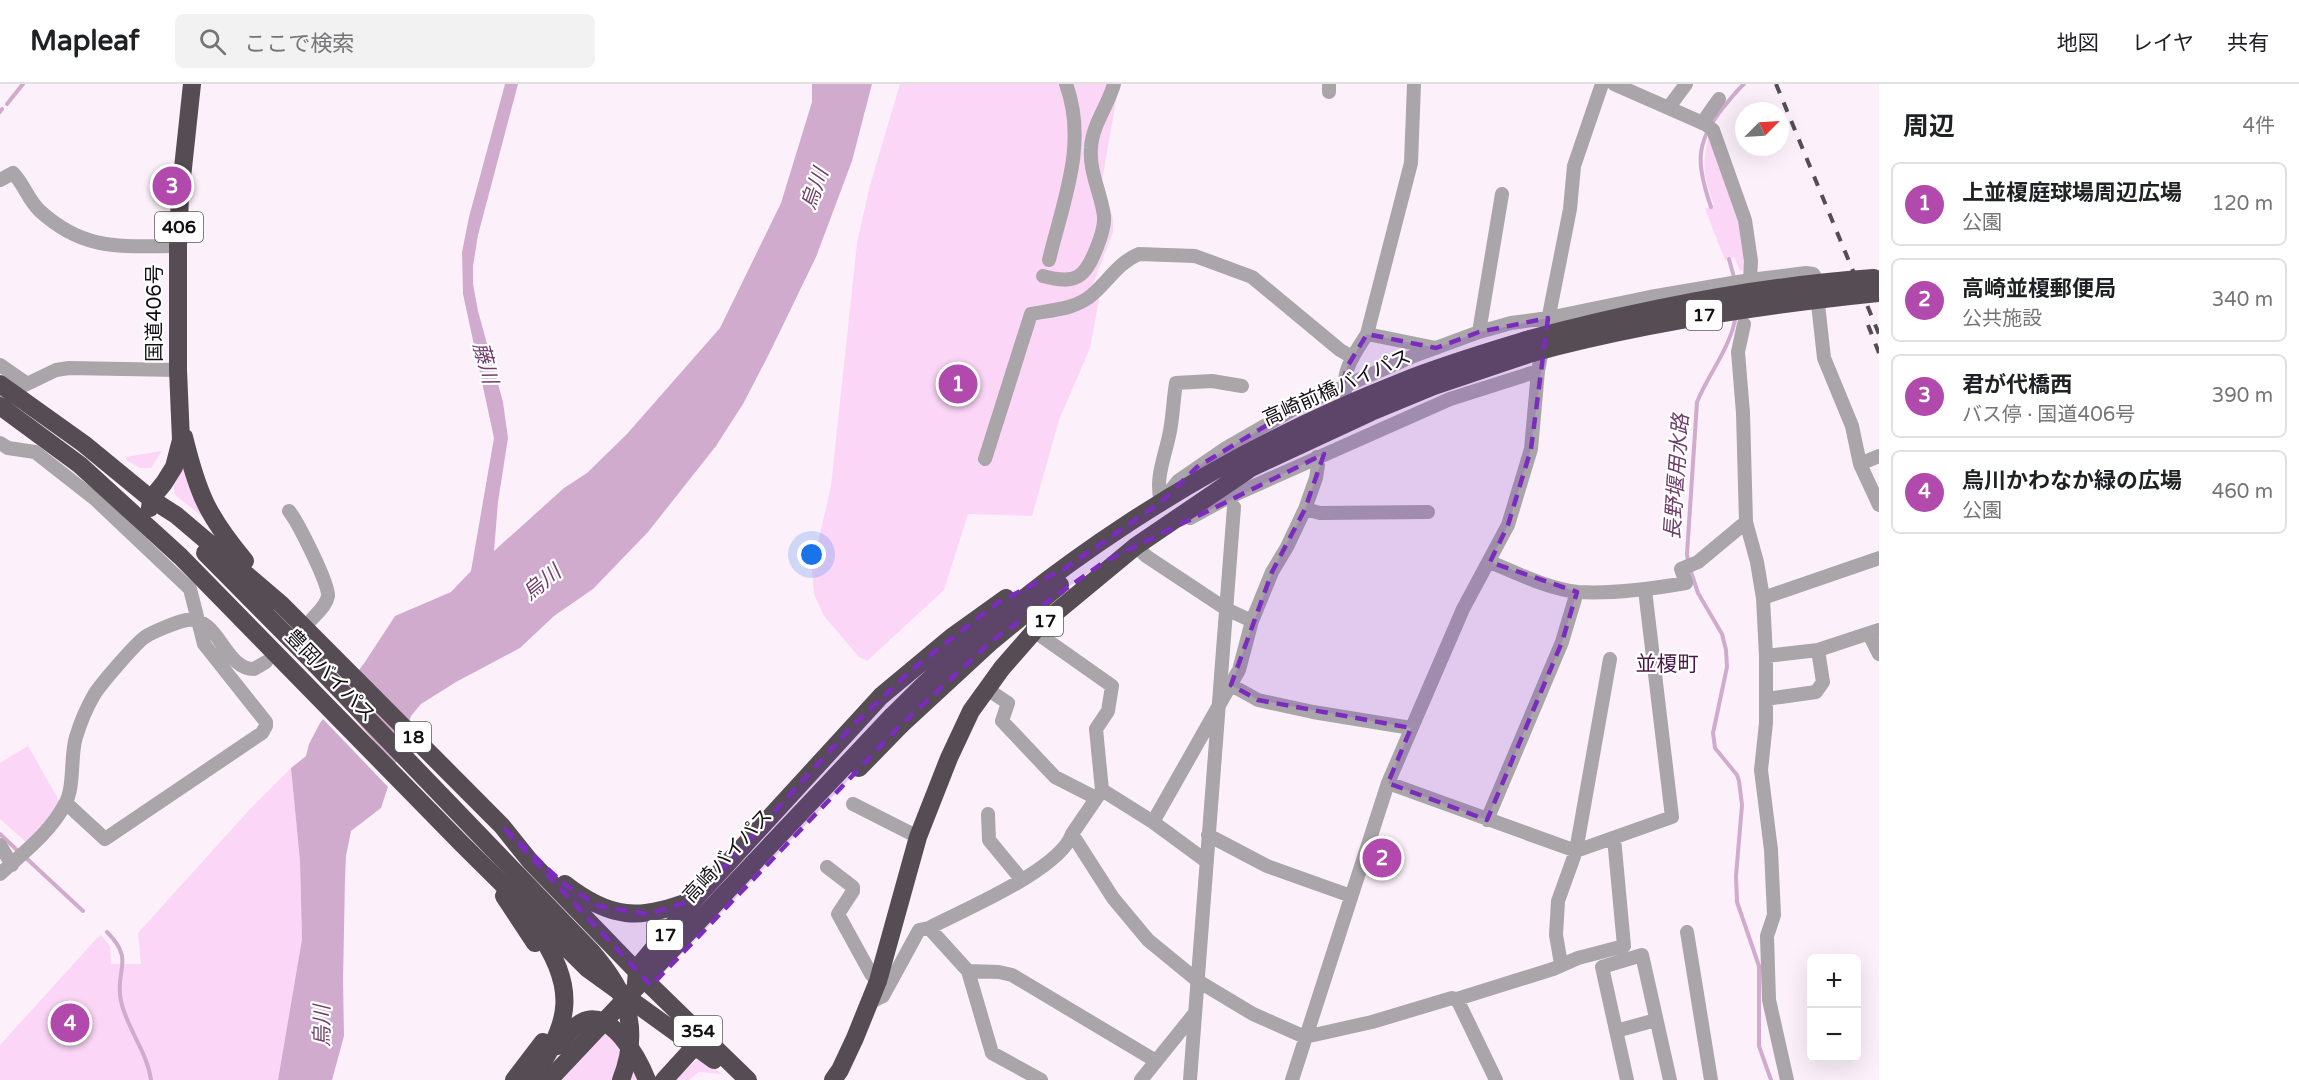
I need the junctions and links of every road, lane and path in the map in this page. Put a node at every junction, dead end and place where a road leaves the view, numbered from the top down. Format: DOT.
graph roads {
  1 [pos="192,84"];
  2 [pos="1066,84"];
  3 [pos="1114,84"];
  4 [pos="1414,84"];
  5 [pos="1602,84"];
  6 [pos="1614,84"];
  7 [pos="1686,84"];
  8 [pos="1719,99"];
  9 [pos="1669,107"];
  10 [pos="1707,126"];
  11 [pos="0,180"];
  12 [pos="1502,194"];
  13 [pos="178,246"];
  14 [pos="1048,260"];
  15 [pos="1043,276"];
  16 [pos="1747,280"];
  17 [pos="1878,283"];
  18 [pos="1548,318"];
  19 [pos="1744,324"];
  20 [pos="1479,332"];
  21 [pos="1367,334"];
  22 [pos="1531,346"];
  23 [pos="1436,348"];
  24 [pos="1352,357"];
  25 [pos="0,365"];
  26 [pos="178,370"];
  27 [pos="1538,371"];
  28 [pos="1242,386"];
  29 [pos="9,389"];
  30 [pos="1344,391"];
  31 [pos="0,406"];
  32 [pos="182,430"];
  33 [pos="0,443"];
  34 [pos="1879,456"];
  35 [pos="1317,458"];
  36 [pos="986,459"];
  37 [pos="1860,464"];
  38 [pos="1248,470"];
  39 [pos="151,499"];
  40 [pos="1161,502"];
  41 [pos="1879,505"];
  42 [pos="1234,507"];
  43 [pos="1305,509"];
  44 [pos="289,511"];
  45 [pos="1428,512"];
  46 [pos="1746,522"];
  47 [pos="156,533"];
  48 [pos="1136,546"];
  49 [pos="1879,558"];
  50 [pos="1490,562"];
  51 [pos="1065,568"];
  52 [pos="1645,590"];
  53 [pos="1577,592"];
  54 [pos="1763,598"];
  55 [pos="281,604"];
  56 [pos="1226,609"];
  57 [pos="312,619"];
  58 [pos="198,620"];
  59 [pos="1252,621"];
  60 [pos="1028,625"];
  61 [pos="1874,632"];
  62 [pos="1818,650"];
  63 [pos="1879,654"];
  64 [pos="1766,656"];
  65 [pos="1610,659"];
  66 [pos="266,662"];
  67 [pos="1231,685"];
  68 [pos="987,689"];
  69 [pos="1766,699"];
  70 [pos="1217,710"];
  71 [pos="897,720"];
  72 [pos="1411,728"];
  73 [pos="1388,783"];
  74 [pos="1099,794"];
  75 [pos="66,803"];
  76 [pos="852,804"];
  77 [pos="988,814"];
  78 [pos="1487,820"];
  79 [pos="1153,822"];
  80 [pos="502,826"];
  81 [pos="1072,834"];
  82 [pos="1208,835"];
  83 [pos="918,837"];
  84 [pos="1614,838"];
  85 [pos="462,844"];
  86 [pos="0,845"];
  87 [pos="1576,851"];
  88 [pos="20,858"];
  89 [pos="1206,861"];
  90 [pos="827,867"];
  91 [pos="0,874"];
  92 [pos="1022,880"];
  93 [pos="1351,896"];
  94 [pos="695,899"];
  95 [pos="929,928"];
  96 [pos="1687,932"];
  97 [pos="1561,964"];
  98 [pos="968,970"];
  99 [pos="642,977"];
  100 [pos="878,981"];
  101 [pos="1198,981"];
  102 [pos="1457,999"];
  103 [pos="869,1003"];
  104 [pos="645,1010"];
  105 [pos="1195,1013"];
  106 [pos="1656,1020"];
  107 [pos="557,1023"];
  108 [pos="1616,1030"];
  109 [pos="1305,1037"];
  110 [pos="694,1046"];
  111 [pos="545,1060"];
  112 [pos="1156,1061"];
  113 [pos="514,1080"];
  114 [pos="530,1080"];
  115 [pos="549,1080"];
  116 [pos="564,1080"];
  117 [pos="621,1080"];
  118 [pos="647,1080"];
  119 [pos="664,1080"];
  120 [pos="743,1080"];
  121 [pos="748,1080"];
  122 [pos="833,1080"];
  123 [pos="1041,1080"];
  124 [pos="1141,1080"];
  125 [pos="1190,1080"];
  126 [pos="1292,1080"];
  127 [pos="1496,1080"];
  128 [pos="1627,1080"];
  129 [pos="1670,1080"];
  130 [pos="1710,1080"];
  131 [pos="1787,1080"];
  1 -- 13 [label="highway, 国道406号 / 406"];
  2 -- 14 [label="street"];
  3 -- 15 [label="street"];
  4 -- 21 [label="street"];
  5 -- 18 [label="street"];
  6 -- 9 [label="street"];
  7 -- 9 [label="street"];
  8 -- 10 [label="street"];
  9 -- 10 [label="street"];
  10 -- 16 [label="street"];
  11 -- 13 [label="street"];
  12 -- 20 [label="street"];
  13 -- 26 [label="highway, 国道406号 / 406"];
  16 -- 18 [label="street"];
  16 -- 37 [label="street"];
  17 -- 22 [label="highway, 高崎前橋バイパス / 17, bridge"];
  18 -- 20 [label="street"];
  18 -- 27 [label="street"];
  19 -- 46 [label="street"];
  20 -- 23 [label="street"];
  21 -- 23 [label="street"];
  21 -- 24 [label="street"];
  22 -- 38 [label="highway, 高崎前橋バイパス / 17"];
  22 -- 40 [label="highway, 高崎前橋バイパス / 17"];
  23 -- 30 [label="street"];
  24 -- 30 [label="street"];
  24 -- 36 [label="street"];
  25 -- 29 [label="street"];
  26 -- 29 [label="street"];
  26 -- 32 [label="highway, 国道406号 / 406"];
  27 -- 35 [label="street"];
  27 -- 50 [label="street"];
  28 -- 40 [label="street"];
  29 -- 39 [label="highway, 豊岡バイパス / 18"];
  30 -- 40 [label="street"];
  31 -- 47 [label="highway, 豊岡バイパス / 18"];
  32 -- 39 [label="highway, 国道406号 / 406"];
  32 -- 55 [label="highway, 406"];
  33 -- 58 [label="street"];
  34 -- 37 [label="street"];
  35 -- 43 [label="street"];
  35 -- 48 [label="street"];
  37 -- 41 [label="street"];
  38 -- 48 [label="highway, 17"];
  38 -- 60 [label="highway, 高崎前橋バイパス / 17"];
  39 -- 47 [label="highway"];
  39 -- 55 [label="highway, 豊岡バイパス / 18"];
  39 -- 117 [label="highway, 18, bridge"];
  40 -- 51 [label="highway, 高崎前橋バイパス / 17"];
  42 -- 56 [label="street"];
  43 -- 45 [label="street"];
  43 -- 59 [label="street"];
  44 -- 57 [label="street"];
  46 -- 52 [label="street"];
  46 -- 54 [label="street"];
  47 -- 85 [label="highway, 豊岡バイパス / 18"];
  48 -- 56 [label="street"];
  48 -- 60 [label="highway, 17"];
  49 -- 54 [label="street"];
  50 -- 53 [label="street"];
  50 -- 72 [label="street"];
  51 -- 71 [label="highway, 高崎前橋バイパス / 17"];
  51 -- 94 [label="highway, 17"];
  52 -- 53 [label="street"];
  52 -- 84 [label="street"];
  53 -- 78 [label="street"];
  54 -- 64 [label="street"];
  55 -- 80 [label="highway, 豊岡バイパス / 18"];
  56 -- 59 [label="street"];
  56 -- 70 [label="street"];
  58 -- 66 [label="street"];
  58 -- 75 [label="street"];
  58 -- 75 [label="street"];
  59 -- 67 [label="street"];
  60 -- 68 [label="highway, 17"];
  60 -- 71 [label="highway, 高崎前橋バイパス / 17"];
  60 -- 74 [label="street"];
  61 -- 62 [label="street"];
  61 -- 63 [label="street"];
  62 -- 64 [label="street"];
  62 -- 69 [label="street"];
  64 -- 69 [label="street"];
  65 -- 87 [label="street"];
  67 -- 70 [label="street"];
  67 -- 72 [label="street"];
  68 -- 74 [label="street"];
  68 -- 83 [label="highway, 17"];
  69 -- 131 [label="street"];
  70 -- 79 [label="street"];
  70 -- 82 [label="street"];
  71 -- 115 [label="highway, 高崎バイパス / 17, bridge"];
  71 -- 116 [label="highway, 高崎バイパス / 17, bridge"];
  72 -- 73 [label="street"];
  73 -- 78 [label="street"];
  73 -- 93 [label="street"];
  74 -- 79 [label="street"];
  74 -- 81 [label="street"];
  75 -- 88 [label="street"];
  76 -- 83 [label="street"];
  77 -- 92 [label="street"];
  78 -- 87 [label="street"];
  79 -- 89 [label="street"];
  80 -- 94 [label="highway"];
  80 -- 99 [label="highway, 豊岡バイパス / 18"];
  81 -- 92 [label="street"];
  81 -- 101 [label="street"];
  82 -- 89 [label="street"];
  82 -- 93 [label="street"];
  83 -- 100 [label="highway, 17"];
  84 -- 87 [label="street"];
  84 -- 97 [label="street"];
  85 -- 104 [label="highway, 豊岡バイパス / 18"];
  85 -- 107 [label="highway"];
  86 -- 88 [label="street"];
  87 -- 97 [label="street"];
  88 -- 91 [label="street"];
  89 -- 101 [label="street"];
  90 -- 100 [label="street"];
  92 -- 95 [label="street"];
  93 -- 109 [label="street"];
  94 -- 99 [label="highway, 17"];
  95 -- 98 [label="street"];
  95 -- 103 [label="street"];
  96 -- 130 [label="street"];
  97 -- 102 [label="street"];
  98 -- 112 [label="street"];
  98 -- 123 [label="street"];
  99 -- 104 [label="highway, 17"];
  99 -- 110 [label="highway"];
  99 -- 121 [label="highway, 354"];
  100 -- 103 [label="highway, 17"];
  101 -- 105 [label="street"];
  101 -- 109 [label="street"];
  102 -- 109 [label="street"];
  102 -- 127 [label="street"];
  103 -- 122 [label="highway, 17"];
  104 -- 110 [label="highway, 354"];
  105 -- 112 [label="street"];
  105 -- 125 [label="street"];
  106 -- 108 [label="street"];
  106 -- 108 [label="street"];
  106 -- 129 [label="street"];
  107 -- 111 [label="highway"];
  107 -- 113 [label="highway"];
  108 -- 128 [label="street"];
  109 -- 126 [label="street"];
  110 -- 119 [label="highway"];
  110 -- 120 [label="highway, 354"];
  111 -- 114 [label="highway"];
  111 -- 118 [label="highway"];
  112 -- 124 [label="street"];
}
